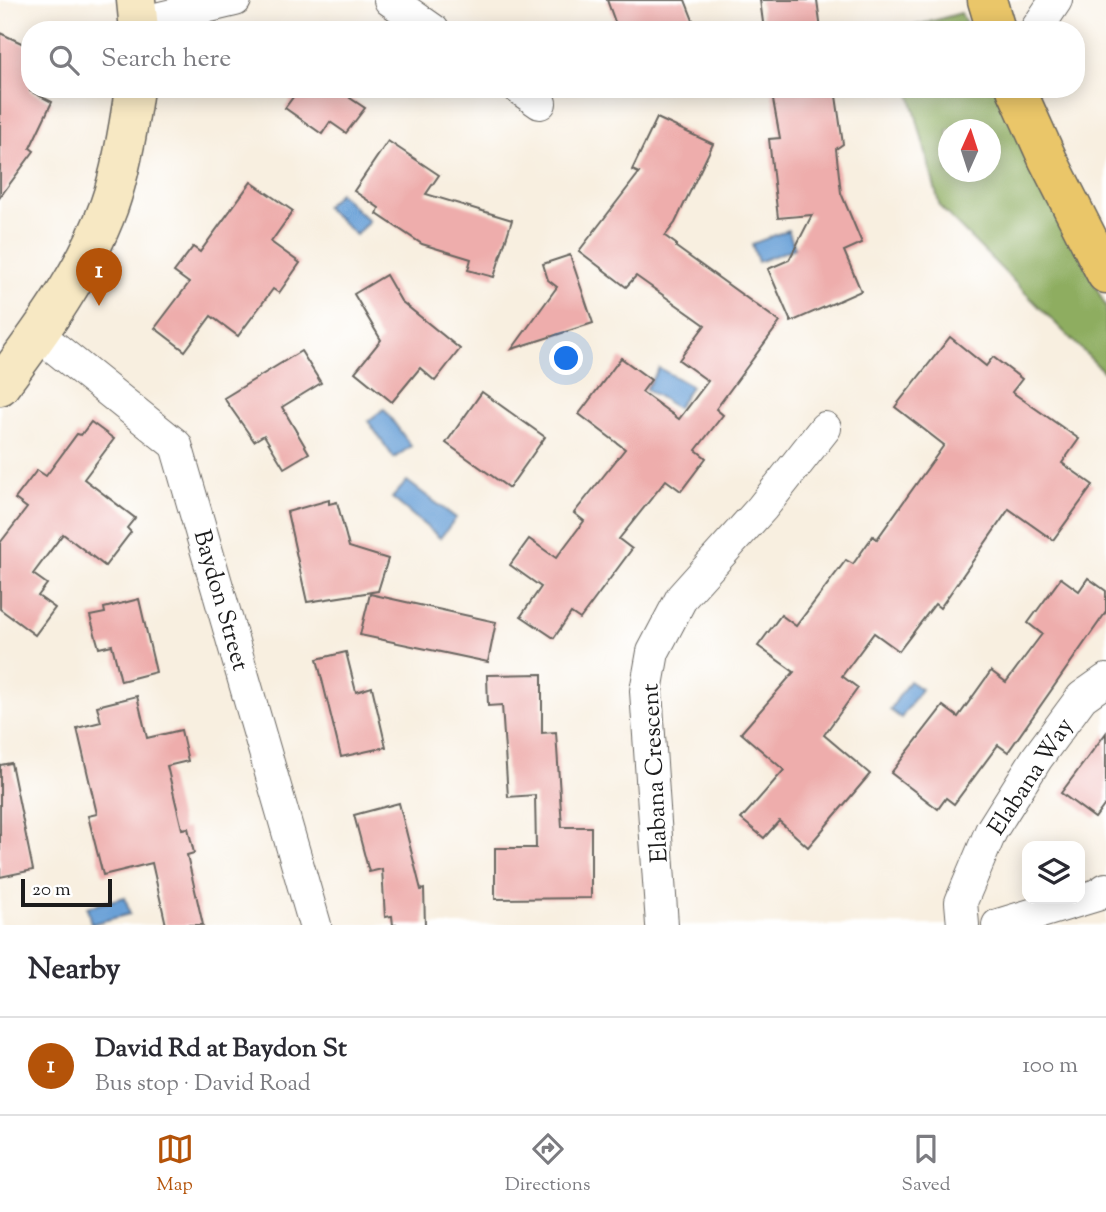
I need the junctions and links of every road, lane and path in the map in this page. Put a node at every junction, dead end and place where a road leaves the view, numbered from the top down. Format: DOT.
graph roads {
  1 [pos="235,0"];
  2 [pos="390,0"];
  3 [pos="987,0"];
  4 [pos="1056,0"];
  5 [pos="138,18"];
  6 [pos="420,21"];
  7 [pos="993,21"];
  8 [pos="1042,21"];
  9 [pos="132,98"];
  10 [pos="1020,98"];
  11 [pos="1106,274"];
  12 [pos="39,335"];
  13 [pos="0,386"];
  14 [pos="825,428"];
  15 [pos="1106,680"];
  16 [pos="1106,889"];
  17 [pos="316,925"];
  18 [pos="662,925"];
  19 [pos="963,925"];
  20 [pos="998,925"];
  1 -- 5 [label="street"];
  2 -- 6 [label="street"];
  3 -- 7 [label="main road"];
  4 -- 8 [label="street"];
  9 -- 12 [label="street"];
  10 -- 11 [label="main road"];
  12 -- 13 [label="street"];
  12 -- 17 [label="street, Baydon Street"];
  14 -- 18 [label="street, Elabana Crescent"];
  15 -- 19 [label="street, Elabana Way"];
  16 -- 20 [label="street"];
}
